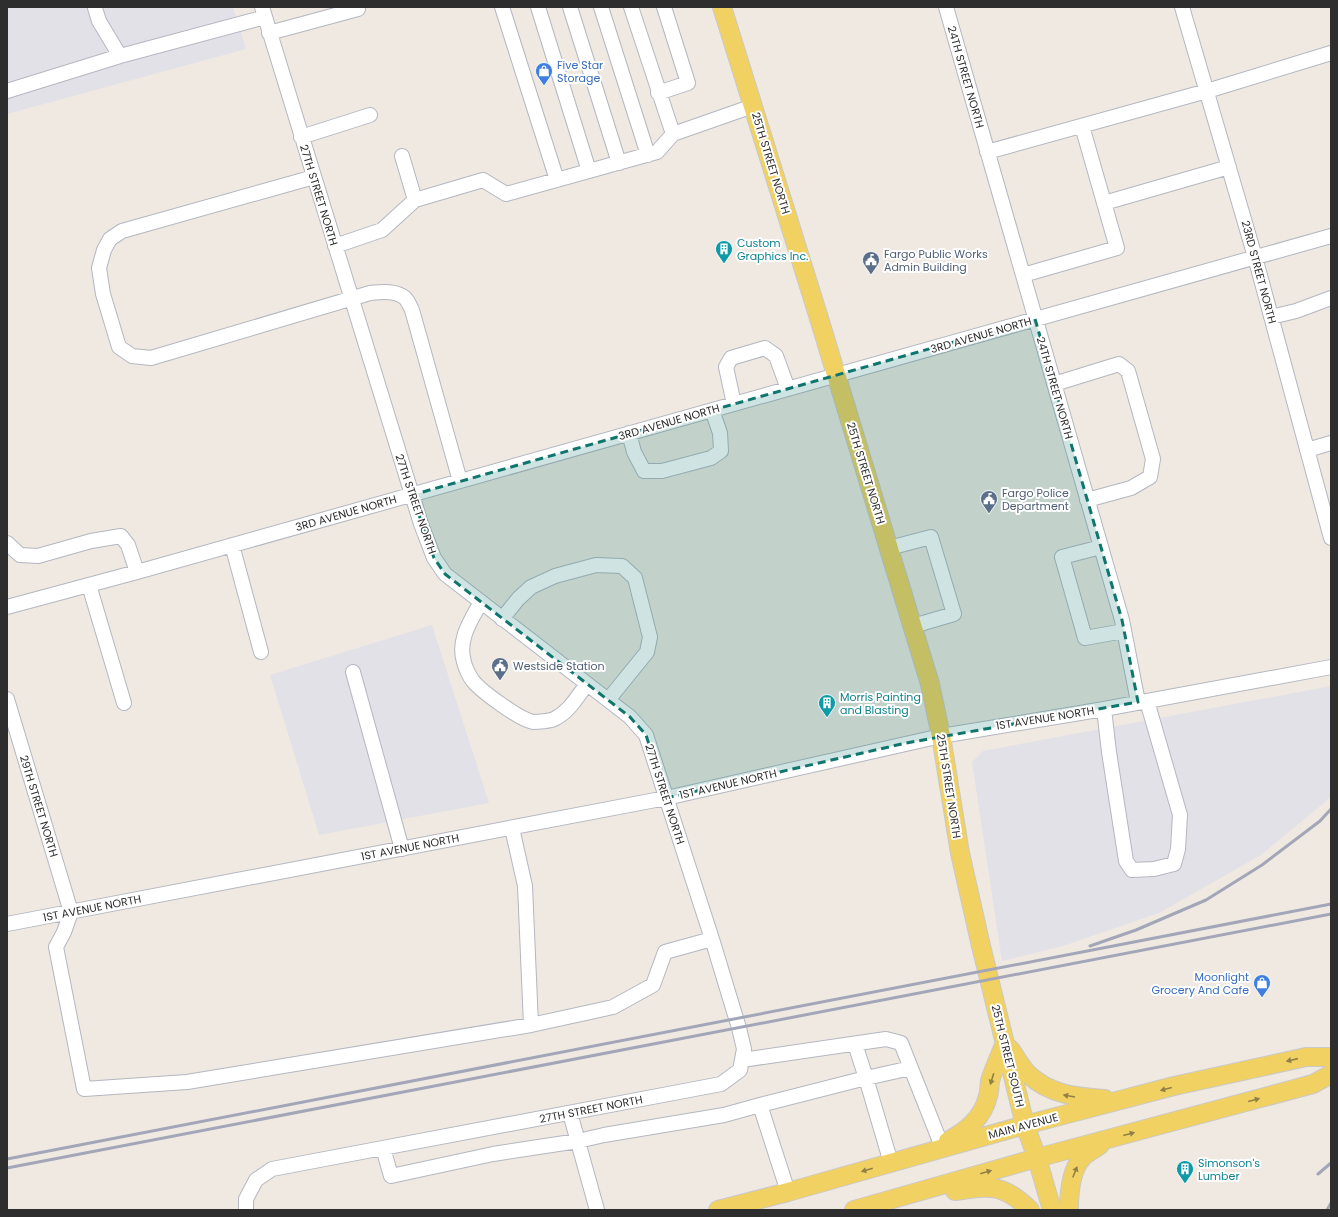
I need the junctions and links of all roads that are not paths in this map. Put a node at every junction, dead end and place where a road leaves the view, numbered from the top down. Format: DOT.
graph roads {
  1 [pos="502,7"];
  2 [pos="538,7"];
  3 [pos="570,7"];
  4 [pos="601,7"];
  5 [pos="631,7"];
  6 [pos="664,7"];
  7 [pos="722,7"];
  8 [pos="946,7"];
  9 [pos="1182,7"];
  10 [pos="95,8"];
  11 [pos="358,9"];
  12 [pos="263,12"];
  13 [pos="269,33"];
  14 [pos="1331,53"];
  15 [pos="120,56"];
  16 [pos="7,90"];
  17 [pos="1207,91"];
  18 [pos="658,92"];
  19 [pos="753,106"];
  20 [pos="370,115"];
  21 [pos="1082,126"];
  22 [pos="673,134"];
  23 [pos="301,137"];
  24 [pos="988,152"];
  25 [pos="648,155"];
  26 [pos="402,156"];
  27 [pos="619,163"];
  28 [pos="1229,167"];
  29 [pos="589,171"];
  30 [pos="314,177"];
  31 [pos="557,180"];
  32 [pos="415,200"];
  33 [pos="1104,204"];
  34 [pos="1331,236"];
  35 [pos="335,246"];
  36 [pos="1255,257"];
  37 [pos="1023,275"];
  38 [pos="351,298"];
  39 [pos="1331,298"];
  40 [pos="1271,317"];
  41 [pos="1036,319"];
  42 [pos="836,375"];
  43 [pos="1054,384"];
  44 [pos="788,389"];
  45 [pos="734,404"];
  46 [pos="712,410"];
  47 [pos="630,433"];
  48 [pos="1331,443"];
  49 [pos="1307,450"];
  50 [pos="460,481"];
  51 [pos="412,495"];
  52 [pos="1087,500"];
  53 [pos="1331,538"];
  54 [pos="7,543"];
  55 [pos="232,545"];
  56 [pos="1101,547"];
  57 [pos="889,548"];
  58 [pos="138,572"];
  59 [pos="89,585"];
  60 [pos="480,602"];
  61 [pos="7,607"];
  62 [pos="502,619"];
  63 [pos="913,626"];
  64 [pos="1124,631"];
  65 [pos="261,652"];
  66 [pos="1331,667"];
  67 [pos="353,672"];
  68 [pos="587,684"];
  69 [pos="7,700"];
  70 [pos="608,700"];
  71 [pos="1142,701"];
  72 [pos="124,703"];
  73 [pos="1104,709"];
  74 [pos="941,736"];
  75 [pos="666,798"];
  76 [pos="512,828"];
  77 [pos="402,849"];
  78 [pos="71,912"];
  79 [pos="7,924"];
  80 [pos="712,939"];
  81 [pos="981,946"];
  82 [pos="531,1025"];
  83 [pos="1005,1043"];
  84 [pos="855,1044"];
  85 [pos="1331,1057"];
  86 [pos="742,1060"];
  87 [pos="911,1068"];
  88 [pos="1331,1074"];
  89 [pos="866,1078"];
  90 [pos="1122,1100"];
  91 [pos="760,1105"];
  92 [pos="570,1113"];
  93 [pos="1025,1125"];
  94 [pos="1108,1139"];
  95 [pos="578,1141"];
  96 [pos="941,1144"];
  97 [pos="383,1148"];
  98 [pos="921,1155"];
  99 [pos="1037,1158"];
  100 [pos="890,1163"];
  101 [pos="788,1192"];
  102 [pos="881,1202"];
  103 [pos="246,1210"];
  104 [pos="597,1210"];
  105 [pos="718,1210"];
  106 [pos="854,1210"];
  107 [pos="1030,1210"];
  108 [pos="1052,1210"];
  109 [pos="1069,1210"];
  1 -- 31 [label="street"];
  2 -- 29 [label="street"];
  3 -- 27 [label="street"];
  4 -- 25 [label="street"];
  5 -- 18 [label="street"];
  6 -- 18 [label="street"];
  7 -- 19 [label="main road, 25TH STREET NORTH"];
  8 -- 24 [label="street, 24TH STREET NORTH"];
  9 -- 17 [label="street, 23RD STREET NORTH"];
  10 -- 15 [label="street"];
  11 -- 13 [label="street"];
  12 -- 13 [label="street, 27TH STREET NORTH"];
  12 -- 15 [label="street"];
  13 -- 23 [label="street, 27TH STREET NORTH"];
  14 -- 17 [label="street"];
  15 -- 16 [label="street"];
  17 -- 21 [label="street"];
  17 -- 28 [label="street, 23RD STREET NORTH"];
  18 -- 22 [label="street"];
  19 -- 22 [label="street"];
  19 -- 42 [label="main road, 25TH STREET NORTH"];
  20 -- 23 [label="street"];
  21 -- 24 [label="street"];
  21 -- 33 [label="street"];
  22 -- 25 [label="street"];
  23 -- 30 [label="street, 27TH STREET NORTH"];
  24 -- 37 [label="street, 24TH STREET NORTH"];
  25 -- 27 [label="street"];
  26 -- 32 [label="street"];
  27 -- 29 [label="street"];
  28 -- 33 [label="street"];
  28 -- 36 [label="street, 23RD STREET NORTH"];
  29 -- 31 [label="street"];
  30 -- 35 [label="street, 27TH STREET NORTH"];
  30 -- 38 [label="street"];
  31 -- 32 [label="street"];
  32 -- 35 [label="street"];
  33 -- 37 [label="street"];
  34 -- 36 [label="street, 3RD AVENUE NORTH"];
  35 -- 38 [label="street, 27TH STREET NORTH"];
  36 -- 40 [label="street, 23RD STREET NORTH"];
  36 -- 41 [label="street, 3RD AVENUE NORTH"];
  37 -- 41 [label="street, 24TH STREET NORTH"];
  38 -- 50 [label="street"];
  38 -- 51 [label="street, 27TH STREET NORTH"];
  39 -- 40 [label="street"];
  40 -- 49 [label="street, 23RD STREET NORTH"];
  41 -- 42 [label="street, 3RD AVENUE NORTH"];
  41 -- 43 [label="street, 24TH STREET NORTH"];
  42 -- 44 [label="street, 3RD AVENUE NORTH"];
  42 -- 57 [label="main road, 25TH STREET NORTH"];
  43 -- 52 [label="street, 24TH STREET NORTH"];
  43 -- 52 [label="street"];
  44 -- 45 [label="street, 3RD AVENUE NORTH"];
  44 -- 45 [label="street"];
  45 -- 46 [label="street, 3RD AVENUE NORTH"];
  46 -- 47 [label="street, 3RD AVENUE NORTH"];
  46 -- 47 [label="street"];
  47 -- 50 [label="street, 3RD AVENUE NORTH"];
  48 -- 49 [label="street"];
  49 -- 53 [label="street, 23RD STREET NORTH"];
  50 -- 51 [label="street, 3RD AVENUE NORTH"];
  51 -- 55 [label="street, 3RD AVENUE NORTH"];
  51 -- 60 [label="street, 27TH STREET NORTH"];
  52 -- 56 [label="street, 24TH STREET NORTH"];
  54 -- 58 [label="street"];
  55 -- 58 [label="street, 3RD AVENUE NORTH"];
  55 -- 65 [label="street"];
  56 -- 64 [label="street, 24TH STREET NORTH"];
  56 -- 64 [label="street"];
  57 -- 63 [label="main road, 25TH STREET NORTH"];
  57 -- 63 [label="street"];
  58 -- 59 [label="street, 3RD AVENUE NORTH"];
  59 -- 61 [label="street, 3RD AVENUE NORTH"];
  59 -- 72 [label="street"];
  60 -- 62 [label="street, 27TH STREET NORTH"];
  60 -- 68 [label="street"];
  62 -- 68 [label="street, 27TH STREET NORTH"];
  62 -- 70 [label="street"];
  63 -- 74 [label="main road, 25TH STREET NORTH"];
  64 -- 71 [label="street, 24TH STREET NORTH"];
  66 -- 71 [label="street, 1ST AVENUE NORTH"];
  67 -- 77 [label="street"];
  68 -- 70 [label="street, 27TH STREET NORTH"];
  69 -- 78 [label="street, 29TH STREET NORTH"];
  70 -- 75 [label="street, 27TH STREET NORTH"];
  71 -- 73 [label="street, 1ST AVENUE NORTH"];
  71 -- 73 [label="street, 24TH STREET NORTH"];
  73 -- 74 [label="street, 1ST AVENUE NORTH"];
  74 -- 75 [label="street, 1ST AVENUE NORTH"];
  74 -- 81 [label="main road, 25TH STREET NORTH"];
  75 -- 76 [label="street, 1ST AVENUE NORTH"];
  75 -- 80 [label="street, 27TH STREET NORTH"];
  76 -- 77 [label="street, 1ST AVENUE NORTH"];
  76 -- 82 [label="street"];
  77 -- 78 [label="street, 1ST AVENUE NORTH"];
  78 -- 79 [label="street, 1ST AVENUE NORTH"];
  78 -- 82 [label="street"];
  80 -- 82 [label="street"];
  80 -- 86 [label="street, 27TH STREET NORTH"];
  81 -- 83 [label="main road, 25TH STREET SOUTH"];
  90 -- 83 [label="main road, one-way"];
  83 -- 93 [label="main road, 25TH STREET SOUTH"];
  83 -- 96 [label="main road, one-way"];
  84 -- 86 [label="street"];
  84 -- 87 [label="street"];
  84 -- 89 [label="street"];
  85 -- 90 [label="main road, MAIN AVENUE, one-way"];
  86 -- 92 [label="street, 27TH STREET NORTH"];
  87 -- 89 [label="street"];
  87 -- 96 [label="street"];
  94 -- 88 [label="main road, one-way"];
  89 -- 91 [label="street"];
  89 -- 100 [label="street"];
  90 -- 93 [label="main road, MAIN AVENUE"];
  91 -- 95 [label="street"];
  91 -- 101 [label="street"];
  92 -- 95 [label="street"];
  92 -- 97 [label="street, 27TH STREET NORTH"];
  93 -- 98 [label="main road, MAIN AVENUE"];
  93 -- 99 [label="main road, 25TH STREET SOUTH"];
  94 -- 99 [label="main road"];
  109 -- 94 [label="main road, one-way"];
  95 -- 97 [label="street"];
  95 -- 104 [label="street"];
  96 -- 98 [label="main road"];
  97 -- 103 [label="street, 27TH STREET NORTH"];
  98 -- 100 [label="main road, MAIN AVENUE"];
  102 -- 99 [label="main road, one-way"];
  99 -- 108 [label="main road, 25TH STREET SOUTH"];
  100 -- 101 [label="main road, MAIN AVENUE, one-way"];
  101 -- 105 [label="main road, MAIN AVENUE"];
  102 -- 106 [label="main road"];
  102 -- 107 [label="main road"];
}
